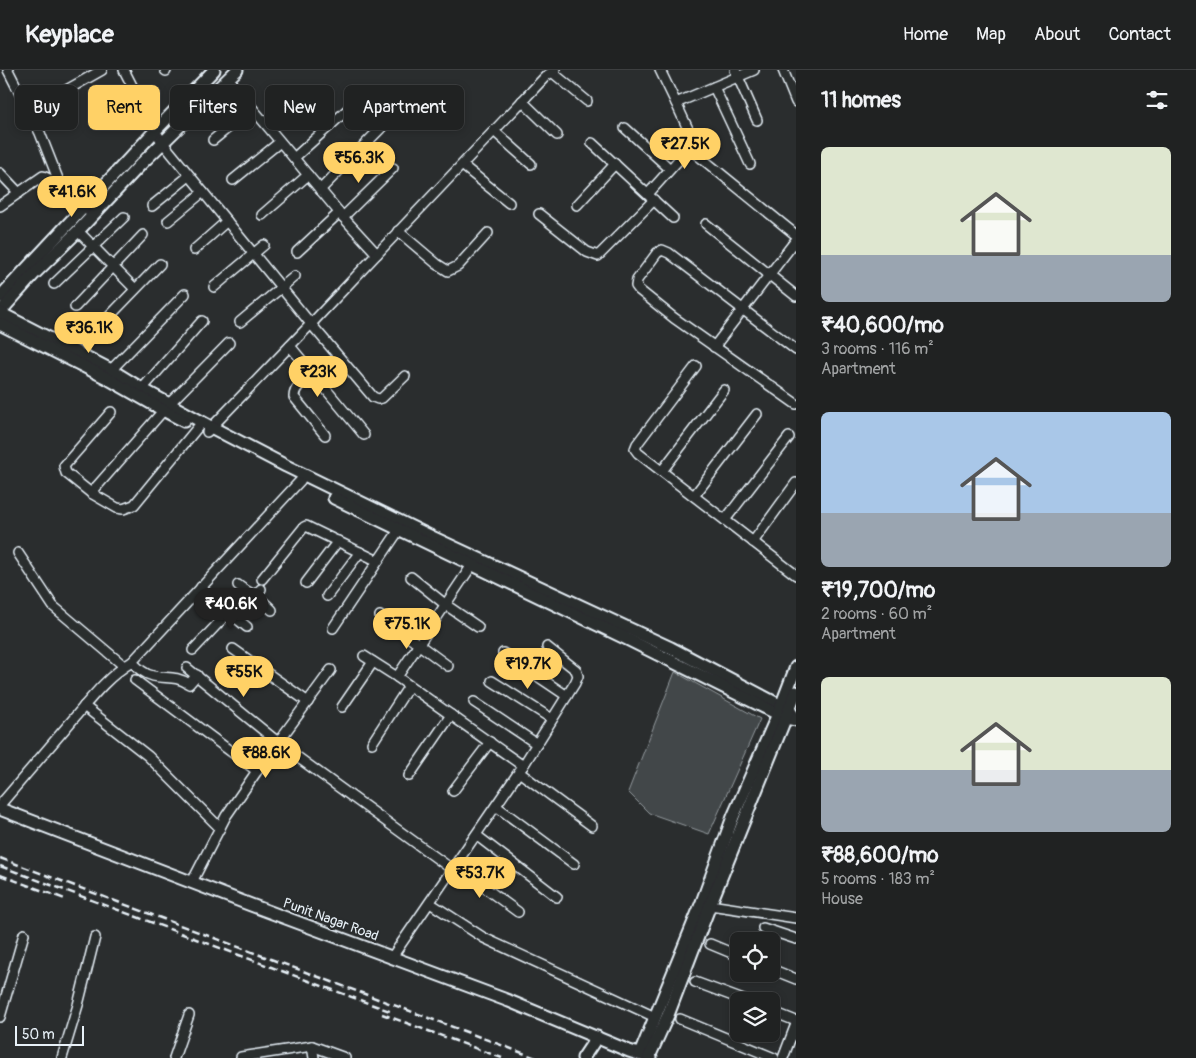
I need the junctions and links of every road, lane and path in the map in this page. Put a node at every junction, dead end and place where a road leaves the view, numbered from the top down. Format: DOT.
graph roads {
  1 [pos="8,70"];
  2 [pos="102,70"];
  3 [pos="124,70"];
  4 [pos="214,70"];
  5 [pos="237,70"];
  6 [pos="660,70"];
  7 [pos="754,70"];
  8 [pos="783,70"];
  9 [pos="553,71"];
  10 [pos="736,73"];
  11 [pos="228,79"];
  12 [pos="75,85"];
  13 [pos="233,85"];
  14 [pos="714,87"];
  15 [pos="522,101"];
  16 [pos="587,101"];
  17 [pos="796,102"];
  18 [pos="676,103"];
  19 [pos="255,112"];
  20 [pos="344,113"];
  21 [pos="757,120"];
  22 [pos="625,128"];
  23 [pos="688,129"];
  24 [pos="225,130"];
  25 [pos="379,130"];
  26 [pos="494,130"];
  27 [pos="154,131"];
  28 [pos="557,135"];
  29 [pos="213,140"];
  30 [pos="280,142"];
  31 [pos="592,142"];
  32 [pos="163,143"];
  33 [pos="294,158"];
  34 [pos="531,164"];
  35 [pos="615,164"];
  36 [pos="750,164"];
  37 [pos="462,165"];
  38 [pos="393,168"];
  39 [pos="670,169"];
  40 [pos="0,174"];
  41 [pos="308,175"];
  42 [pos="189,176"];
  43 [pos="233,180"];
  44 [pos="60,184"];
  45 [pos="320,190"];
  46 [pos="203,192"];
  47 [pos="18,193"];
  48 [pos="651,197"];
  49 [pos="509,203"];
  50 [pos="577,205"];
  51 [pos="0,206"];
  52 [pos="152,206"];
  53 [pos="88,211"];
  54 [pos="538,214"];
  55 [pos="262,215"];
  56 [pos="341,215"];
  57 [pos="124,217"];
  58 [pos="673,218"];
  59 [pos="168,221"];
  60 [pos="227,221"];
  61 [pos="706,224"];
  62 [pos="78,231"];
  63 [pos="398,231"];
  64 [pos="488,233"];
  65 [pos="143,235"];
  66 [pos="796,235"];
  67 [pos="796,240"];
  68 [pos="264,245"];
  69 [pos="93,246"];
  70 [pos="194,250"];
  71 [pos="297,252"];
  72 [pos="253,253"];
  73 [pos="377,254"];
  74 [pos="160,264"];
  75 [pos="113,267"];
  76 [pos="769,275"];
  77 [pos="295,276"];
  78 [pos="54,284"];
  79 [pos="214,287"];
  80 [pos="281,288"];
  81 [pos="135,289"];
  82 [pos="185,294"];
  83 [pos="796,296"];
  84 [pos="0,298"];
  85 [pos="75,307"];
  86 [pos="742,310"];
  87 [pos="0,312"];
  88 [pos="202,321"];
  89 [pos="240,322"];
  90 [pos="0,324"];
  91 [pos="101,324"];
  92 [pos="311,324"];
  93 [pos="229,343"];
  94 [pos="290,346"];
  95 [pos="714,347"];
  96 [pos="796,350"];
  97 [pos="696,366"];
  98 [pos="111,370"];
  99 [pos="314,374"];
  100 [pos="405,376"];
  101 [pos="142,389"];
  102 [pos="724,390"];
  103 [pos="796,404"];
  104 [pos="166,407"];
  105 [pos="111,412"];
  106 [pos="757,414"];
  107 [pos="205,429"];
  108 [pos="325,435"];
  109 [pos="364,435"];
  110 [pos="789,437"];
  111 [pos="662,471"];
  112 [pos="302,478"];
  113 [pos="796,483"];
  114 [pos="91,493"];
  115 [pos="694,496"];
  116 [pos="725,520"];
  117 [pos="399,530"];
  118 [pos="338,541"];
  119 [pos="753,542"];
  120 [pos="360,552"];
  121 [pos="18,553"];
  122 [pos="378,561"];
  123 [pos="472,565"];
  124 [pos="796,575"];
  125 [pos="411,577"];
  126 [pos="262,578"];
  127 [pos="306,583"];
  128 [pos="238,585"];
  129 [pos="201,587"];
  130 [pos="258,592"];
  131 [pos="327,596"];
  132 [pos="446,605"];
  133 [pos="272,610"];
  134 [pos="232,616"];
  135 [pos="380,616"];
  136 [pos="247,627"];
  137 [pos="478,627"];
  138 [pos="333,628"];
  139 [pos="419,644"];
  140 [pos="547,647"];
  141 [pos="233,648"];
  142 [pos="193,650"];
  143 [pos="503,652"];
  144 [pos="364,656"];
  145 [pos="373,662"];
  146 [pos="128,664"];
  147 [pos="448,666"];
  148 [pos="187,668"];
  149 [pos="796,669"];
  150 [pos="331,670"];
  151 [pos="147,673"];
  152 [pos="197,675"];
  153 [pos="397,677"];
  154 [pos="492,681"];
  155 [pos="409,686"];
  156 [pos="796,692"];
  157 [pos="567,696"];
  158 [pos="308,702"];
  159 [pos="474,702"];
  160 [pos="84,706"];
  161 [pos="342,707"];
  162 [pos="788,714"];
  163 [pos="450,715"];
  164 [pos="552,720"];
  165 [pos="278,742"];
  166 [pos="490,742"];
  167 [pos="372,743"];
  168 [pos="537,744"];
  169 [pos="521,769"];
  170 [pos="257,771"];
  171 [pos="409,776"];
  172 [pos="453,791"];
  173 [pos="496,806"];
  174 [pos="0,807"];
  175 [pos="592,826"];
  176 [pos="220,828"];
  177 [pos="476,835"];
  178 [pos="574,864"];
  179 [pos="454,868"];
  180 [pos="192,882"];
  181 [pos="557,897"];
  182 [pos="430,903"];
  183 [pos="706,903"];
  184 [pos="518,912"];
  185 [pos="796,918"];
  186 [pos="763,928"];
  187 [pos="24,934"];
  188 [pos="95,937"];
  189 [pos="796,939"];
  190 [pos="710,944"];
  191 [pos="730,952"];
  192 [pos="392,958"];
  193 [pos="780,973"];
  194 [pos="796,979"];
  195 [pos="695,982"];
  196 [pos="730,995"];
  197 [pos="189,1015"];
  198 [pos="780,1015"];
  199 [pos="0,1017"];
  200 [pos="655,1017"];
  201 [pos="680,1019"];
  202 [pos="796,1022"];
  203 [pos="597,1037"];
  204 [pos="312,1046"];
  205 [pos="647,1056"];
  206 [pos="241,1057"];
  207 [pos="62,1058"];
  208 [pos="174,1058"];
  209 [pos="314,1058"];
  210 [pos="345,1058"];
  211 [pos="583,1058"];
  212 [pos="774,1058"];
  213 [pos="783,1058"];
  1 -- 44 [label="street"];
  2 -- 12 [label="street"];
  3 -- 27 [label="street"];
  4 -- 27 [label="street"];
  5 -- 11 [label="street"];
  6 -- 18 [label="street"];
  7 -- 10 [label="street"];
  8 -- 17 [label="street"];
  9 -- 15 [label="street"];
  9 -- 16 [label="street"];
  10 -- 14 [label="street"];
  10 -- 21 [label="street"];
  11 -- 13 [label="street"];
  11 -- 32 [label="street"];
  14 -- 18 [label="street"];
  14 -- 36 [label="street"];
  15 -- 26 [label="street"];
  15 -- 28 [label="street"];
  18 -- 23 [label="street"];
  19 -- 30 [label="street"];
  20 -- 33 [label="street"];
  22 -- 39 [label="street"];
  24 -- 29 [label="street"];
  25 -- 45 [label="street"];
  26 -- 34 [label="street"];
  26 -- 37 [label="street"];
  27 -- 32 [label="street"];
  27 -- 53 [label="street"];
  30 -- 33 [label="street"];
  30 -- 43 [label="street"];
  31 -- 35 [label="street"];
  32 -- 42 [label="street"];
  32 -- 53 [label="street"];
  33 -- 41 [label="street"];
  35 -- 48 [label="street"];
  35 -- 50 [label="street"];
  37 -- 49 [label="street"];
  37 -- 63 [label="street"];
  38 -- 56 [label="street"];
  39 -- 48 [label="street"];
  39 -- 66 [label="street"];
  40 -- 47 [label="street"];
  41 -- 45 [label="street"];
  41 -- 55 [label="street"];
  42 -- 46 [label="street"];
  42 -- 52 [label="street"];
  44 -- 47 [label="street"];
  44 -- 53 [label="street"];
  45 -- 56 [label="street"];
  46 -- 59 [label="street"];
  46 -- 60 [label="street"];
  47 -- 51 [label="street"];
  48 -- 54 [label="street"];
  48 -- 58 [label="street"];
  53 -- 62 [label="street"];
  53 -- 84 [label="street"];
  56 -- 71 [label="street"];
  56 -- 73 [label="street"];
  57 -- 69 [label="street"];
  60 -- 70 [label="street"];
  60 -- 72 [label="street"];
  61 -- 76 [label="street"];
  62 -- 69 [label="street"];
  62 -- 87 [label="street"];
  63 -- 64 [label="street"];
  63 -- 73 [label="street"];
  65 -- 75 [label="street"];
  67 -- 76 [label="street"];
  68 -- 72 [label="street"];
  69 -- 75 [label="street"];
  69 -- 78 [label="street"];
  72 -- 79 [label="street"];
  72 -- 80 [label="street"];
  73 -- 92 [label="street"];
  74 -- 81 [label="street"];
  75 -- 81 [label="street"];
  75 -- 85 [label="street"];
  76 -- 83 [label="street"];
  76 -- 86 [label="street"];
  77 -- 80 [label="street"];
  80 -- 89 [label="street"];
  80 -- 92 [label="street"];
  81 -- 91 [label="street"];
  82 -- 98 [label="street"];
  86 -- 95 [label="street"];
  86 -- 95 [label="street"];
  86 -- 96 [label="street"];
  87 -- 98 [label="street"];
  88 -- 101 [label="street"];
  90 -- 104 [label="street"];
  92 -- 94 [label="street"];
  92 -- 100 [label="street"];
  93 -- 104 [label="street"];
  94 -- 99 [label="street"];
  94 -- 107 [label="street"];
  95 -- 103 [label="street"];
  97 -- 111 [label="street"];
  98 -- 101 [label="street"];
  99 -- 108 [label="street"];
  99 -- 109 [label="street"];
  101 -- 104 [label="street"];
  102 -- 111 [label="street"];
  104 -- 107 [label="street"];
  104 -- 114 [label="street"];
  105 -- 114 [label="street"];
  106 -- 115 [label="street"];
  107 -- 112 [label="street"];
  107 -- 114 [label="street"];
  110 -- 116 [label="street"];
  111 -- 115 [label="street"];
  112 -- 117 [label="street"];
  112 -- 129 [label="street"];
  112 -- 162 [label="street"];
  113 -- 119 [label="street"];
  115 -- 116 [label="street"];
  116 -- 119 [label="street"];
  117 -- 122 [label="street"];
  117 -- 123 [label="street"];
  118 -- 120 [label="street"];
  118 -- 126 [label="street"];
  118 -- 127 [label="street"];
  119 -- 124 [label="street"];
  120 -- 122 [label="street"];
  120 -- 131 [label="street"];
  121 -- 146 [label="street"];
  122 -- 138 [label="street"];
  123 -- 132 [label="street"];
  123 -- 162 [label="street"];
  125 -- 132 [label="street"];
  128 -- 130 [label="street"];
  129 -- 134 [label="street"];
  129 -- 146 [label="street"];
  130 -- 133 [label="street"];
  130 -- 134 [label="street"];
  132 -- 137 [label="street"];
  132 -- 139 [label="street"];
  134 -- 136 [label="street"];
  134 -- 142 [label="street"];
  135 -- 139 [label="street"];
  139 -- 147 [label="street"];
  139 -- 153 [label="street"];
  140 -- 157 [label="street"];
  141 -- 158 [label="street"];
  143 -- 157 [label="street"];
  144 -- 145 [label="street"];
  145 -- 153 [label="street"];
  145 -- 161 [label="street"];
  146 -- 151 [label="street"];
  146 -- 160 [label="street"];
  148 -- 152 [label="street"];
  149 -- 162 [label="street"];
  150 -- 158 [label="street"];
  151 -- 152 [label="street"];
  151 -- 170 [label="street"];
  152 -- 165 [label="street"];
  153 -- 155 [label="street"];
  154 -- 164 [label="street"];
  155 -- 163 [label="street"];
  155 -- 167 [label="street"];
  156 -- 162 [label="street"];
  157 -- 164 [label="street"];
  158 -- 165 [label="street"];
  159 -- 168 [label="street"];
  160 -- 174 [label="street"];
  160 -- 176 [label="street"];
  162 -- 183 [label="street"];
  163 -- 166 [label="street"];
  163 -- 171 [label="street"];
  164 -- 168 [label="street"];
  165 -- 170 [label="street"];
  165 -- 179 [label="street"];
  166 -- 169 [label="street"];
  166 -- 172 [label="street"];
  168 -- 169 [label="street"];
  169 -- 173 [label="street"];
  169 -- 175 [label="street"];
  170 -- 176 [label="street"];
  173 -- 177 [label="street"];
  173 -- 178 [label="street"];
  174 -- 180 [label="street, Punit Nagar Road"];
  176 -- 180 [label="street"];
  177 -- 179 [label="street"];
  177 -- 181 [label="street"];
  179 -- 182 [label="street"];
  179 -- 184 [label="street"];
  180 -- 192 [label="street, Punit Nagar Road"];
  182 -- 192 [label="street"];
  182 -- 200 [label="street"];
  183 -- 185 [label="street"];
  183 -- 200 [label="street"];
  183 -- 205 [label="street"];
  186 -- 189 [label="street"];
  187 -- 199 [label="street"];
  188 -- 207 [label="street"];
  190 -- 191 [label="street"];
  192 -- 203 [label="street, Punit Nagar Road"];
  193 -- 194 [label="street"];
  195 -- 196 [label="street"];
  197 -- 208 [label="street"];
  198 -- 202 [label="street"];
  200 -- 205 [label="street"];
  201 -- 212 [label="street"];
  202 -- 213 [label="street"];
  203 -- 205 [label="street, Punit Nagar Road"];
  203 -- 211 [label="street"];
  204 -- 206 [label="street"];
  204 -- 209 [label="street"];
  204 -- 210 [label="street"];
}
